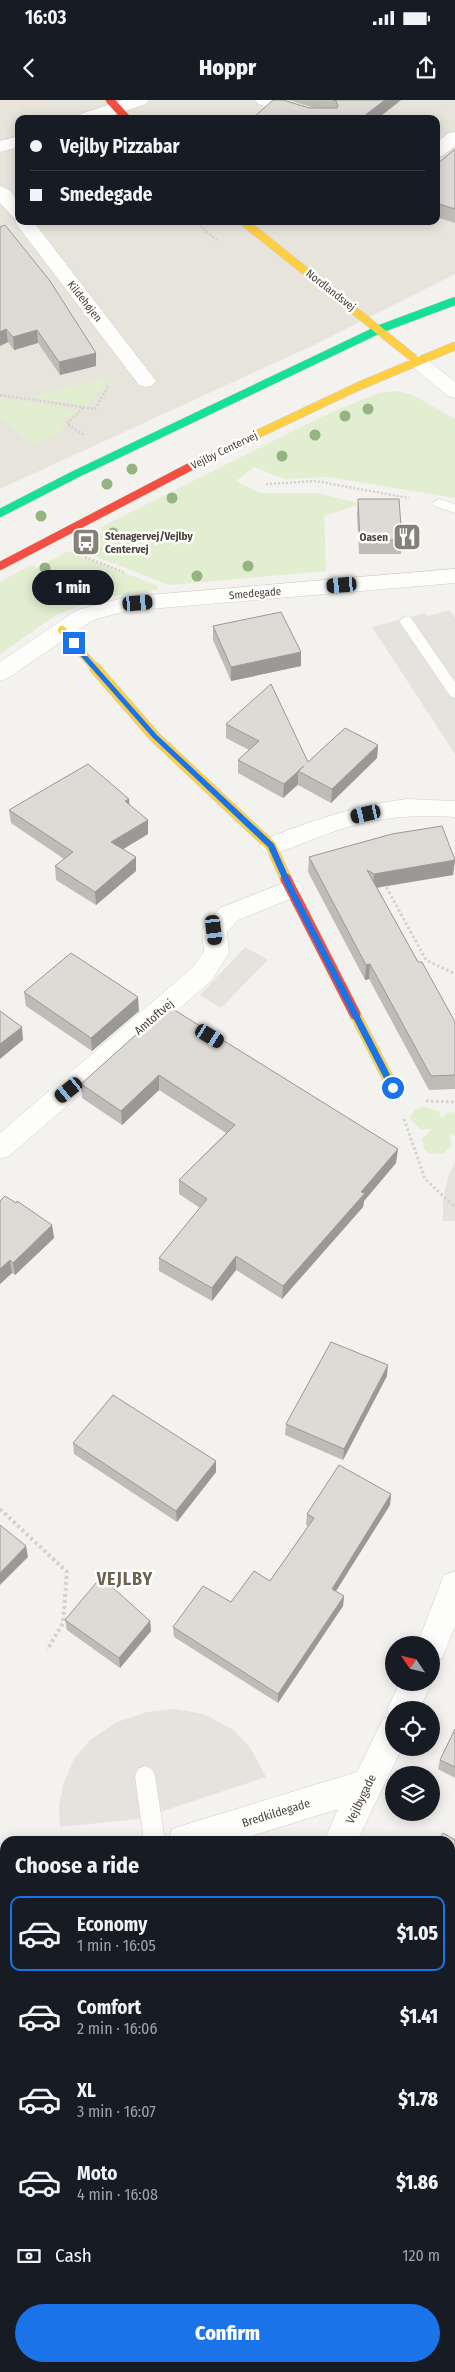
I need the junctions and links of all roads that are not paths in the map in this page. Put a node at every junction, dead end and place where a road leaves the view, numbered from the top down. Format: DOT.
graph roads {
  1 [pos="140,100"];
  2 [pos="264,100"];
  3 [pos="306,105"];
  4 [pos="118,109"];
  5 [pos="98,115"];
  6 [pos="322,115"];
  7 [pos="455,137"];
  8 [pos="15,142"];
  9 [pos="0,147"];
  10 [pos="440,149"];
  11 [pos="440,153"];
  12 [pos="455,158"];
  13 [pos="0,191"];
  14 [pos="15,210"];
  15 [pos="27,225"];
  16 [pos="248,225"];
  17 [pos="455,302"];
  18 [pos="380,329"];
  19 [pos="455,346"];
  20 [pos="417,360"];
  21 [pos="146,381"];
  22 [pos="455,392"];
  23 [pos="439,503"];
  24 [pos="455,509"];
  25 [pos="0,513"];
  26 [pos="0,566"];
  27 [pos="455,576"];
  28 [pos="406,620"];
  29 [pos="62,630"];
  30 [pos="0,673"];
  31 [pos="455,692"];
  32 [pos="455,809"];
  33 [pos="271,846"];
  34 [pos="291,889"];
  35 [pos="393,1088"];
  36 [pos="0,1148"];
  37 [pos="455,1585"];
  38 [pos="436,1636"];
  39 [pos="385,1749"];
  40 [pos="145,1776"];
  41 [pos="368,1784"];
  42 [pos="154,1836"];
  43 [pos="200,1836"];
  44 [pos="342,1836"];
  1 -- 4 [label="street"];
  2 -- 3 [label="street"];
  3 -- 6 [label="street"];
  4 -- 5 [label="street"];
  7 -- 10 [label="street"];
  8 -- 9 [label="street"];
  11 -- 12 [label="street"];
  13 -- 14 [label="street"];
  15 -- 21 [label="street, Kildehøjen"];
  16 -- 18 [label="street, Nordlandsvej"];
  17 -- 18 [label="street"];
  18 -- 20 [label="street, Nordlandsvej"];
  18 -- 25 [label="street"];
  19 -- 20 [label="street, Vejlby Centervej"];
  20 -- 22 [label="street"];
  20 -- 26 [label="street, Vejlby Centervej"];
  23 -- 24 [label="lane"];
  27 -- 29 [label="street, Smedegade"];
  28 -- 31 [label="lane"];
  29 -- 30 [label="street, Smedegade"];
  29 -- 33 [label="street"];
  32 -- 33 [label="street"];
  33 -- 34 [label="street"];
  34 -- 35 [label="street"];
  34 -- 36 [label="street, Amtoftvej"];
  37 -- 38 [label="street"];
  39 -- 41 [label="street, Vejlbygade"];
  40 -- 42 [label="lane"];
  41 -- 43 [label="street, Bredkildegade"];
  41 -- 44 [label="street, Vejlbygade"];
}
